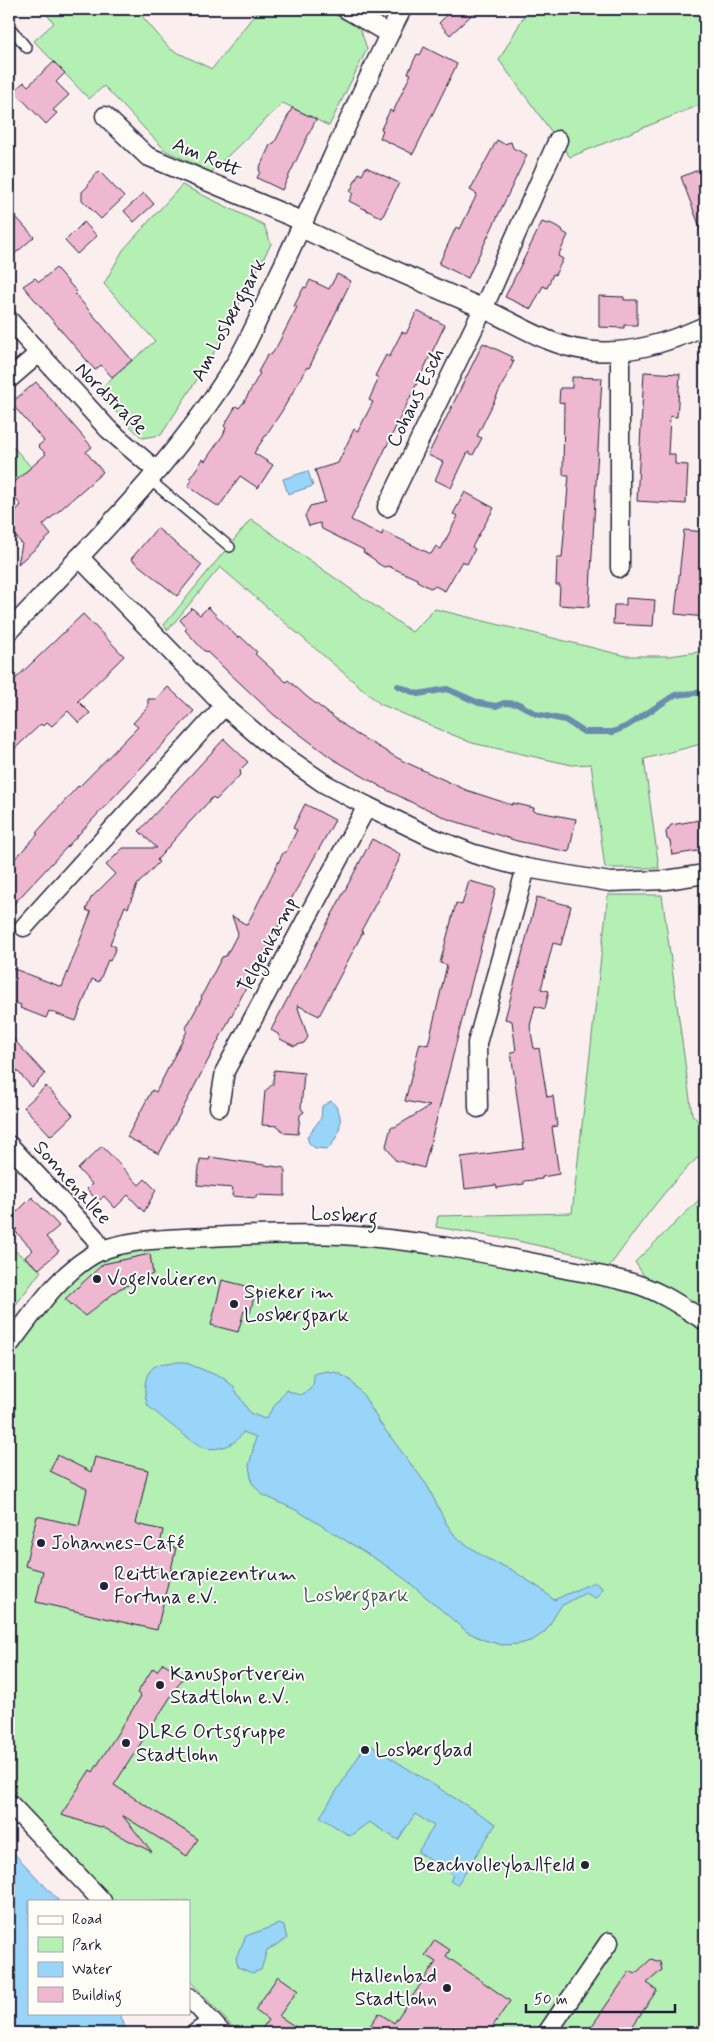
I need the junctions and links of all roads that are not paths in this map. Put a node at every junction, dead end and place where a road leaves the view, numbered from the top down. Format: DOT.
graph roads {
  1 [pos="346,9"];
  2 [pos="402,9"];
  3 [pos="9,26"];
  4 [pos="389,34"];
  5 [pos="27,48"];
  6 [pos="105,116"];
  7 [pos="558,140"];
  8 [pos="303,225"];
  9 [pos="483,309"];
  10 [pos="9,320"];
  11 [pos="705,326"];
  12 [pos="620,352"];
  13 [pos="38,354"];
  14 [pos="9,379"];
  15 [pos="153,476"];
  16 [pos="388,506"];
  17 [pos="230,547"];
  18 [pos="79,557"];
  19 [pos="620,568"];
  20 [pos="9,631"];
  21 [pos="224,706"];
  22 [pos="366,806"];
  23 [pos="526,868"];
  24 [pos="705,874"];
  25 [pos="24,927"];
  26 [pos="219,1107"];
  27 [pos="478,1108"];
  28 [pos="9,1145"];
  29 [pos="102,1251"];
  30 [pos="705,1321"];
  31 [pos="9,1345"];
  32 [pos="9,1803"];
  33 [pos="101,1900"];
  34 [pos="609,1942"];
  35 [pos="190,1998"];
  36 [pos="217,2028"];
  37 [pos="196,2033"];
  38 [pos="547,2033"];
  1 -- 4 [label="street"];
  2 -- 4 [label="street, Am Losbergpark"];
  3 -- 5 [label="lane"];
  4 -- 8 [label="street, Am Losbergpark"];
  6 -- 8 [label="street, Am Rott"];
  7 -- 9 [label="street, Cohaus Esch"];
  8 -- 9 [label="street"];
  8 -- 15 [label="street, Am Losbergpark"];
  9 -- 12 [label="street"];
  9 -- 16 [label="street, Cohaus Esch"];
  10 -- 13 [label="street, Nordstraße"];
  11 -- 12 [label="street"];
  12 -- 19 [label="street"];
  13 -- 14 [label="street"];
  13 -- 15 [label="street, Nordstraße"];
  15 -- 17 [label="lane"];
  15 -- 18 [label="street, Am Losbergpark"];
  18 -- 20 [label="street, Am Losbergpark"];
  18 -- 21 [label="street"];
  21 -- 22 [label="street"];
  21 -- 25 [label="street"];
  22 -- 23 [label="street"];
  22 -- 26 [label="street, Telgenkamp"];
  23 -- 24 [label="street"];
  23 -- 27 [label="street"];
  28 -- 29 [label="street, Sonnenallee"];
  29 -- 30 [label="street, Losberg"];
  29 -- 31 [label="street, Losberg"];
  32 -- 33 [label="street"];
  34 -- 38 [label="street"];
  35 -- 36 [label="street"];
  36 -- 37 [label="street"];
}
